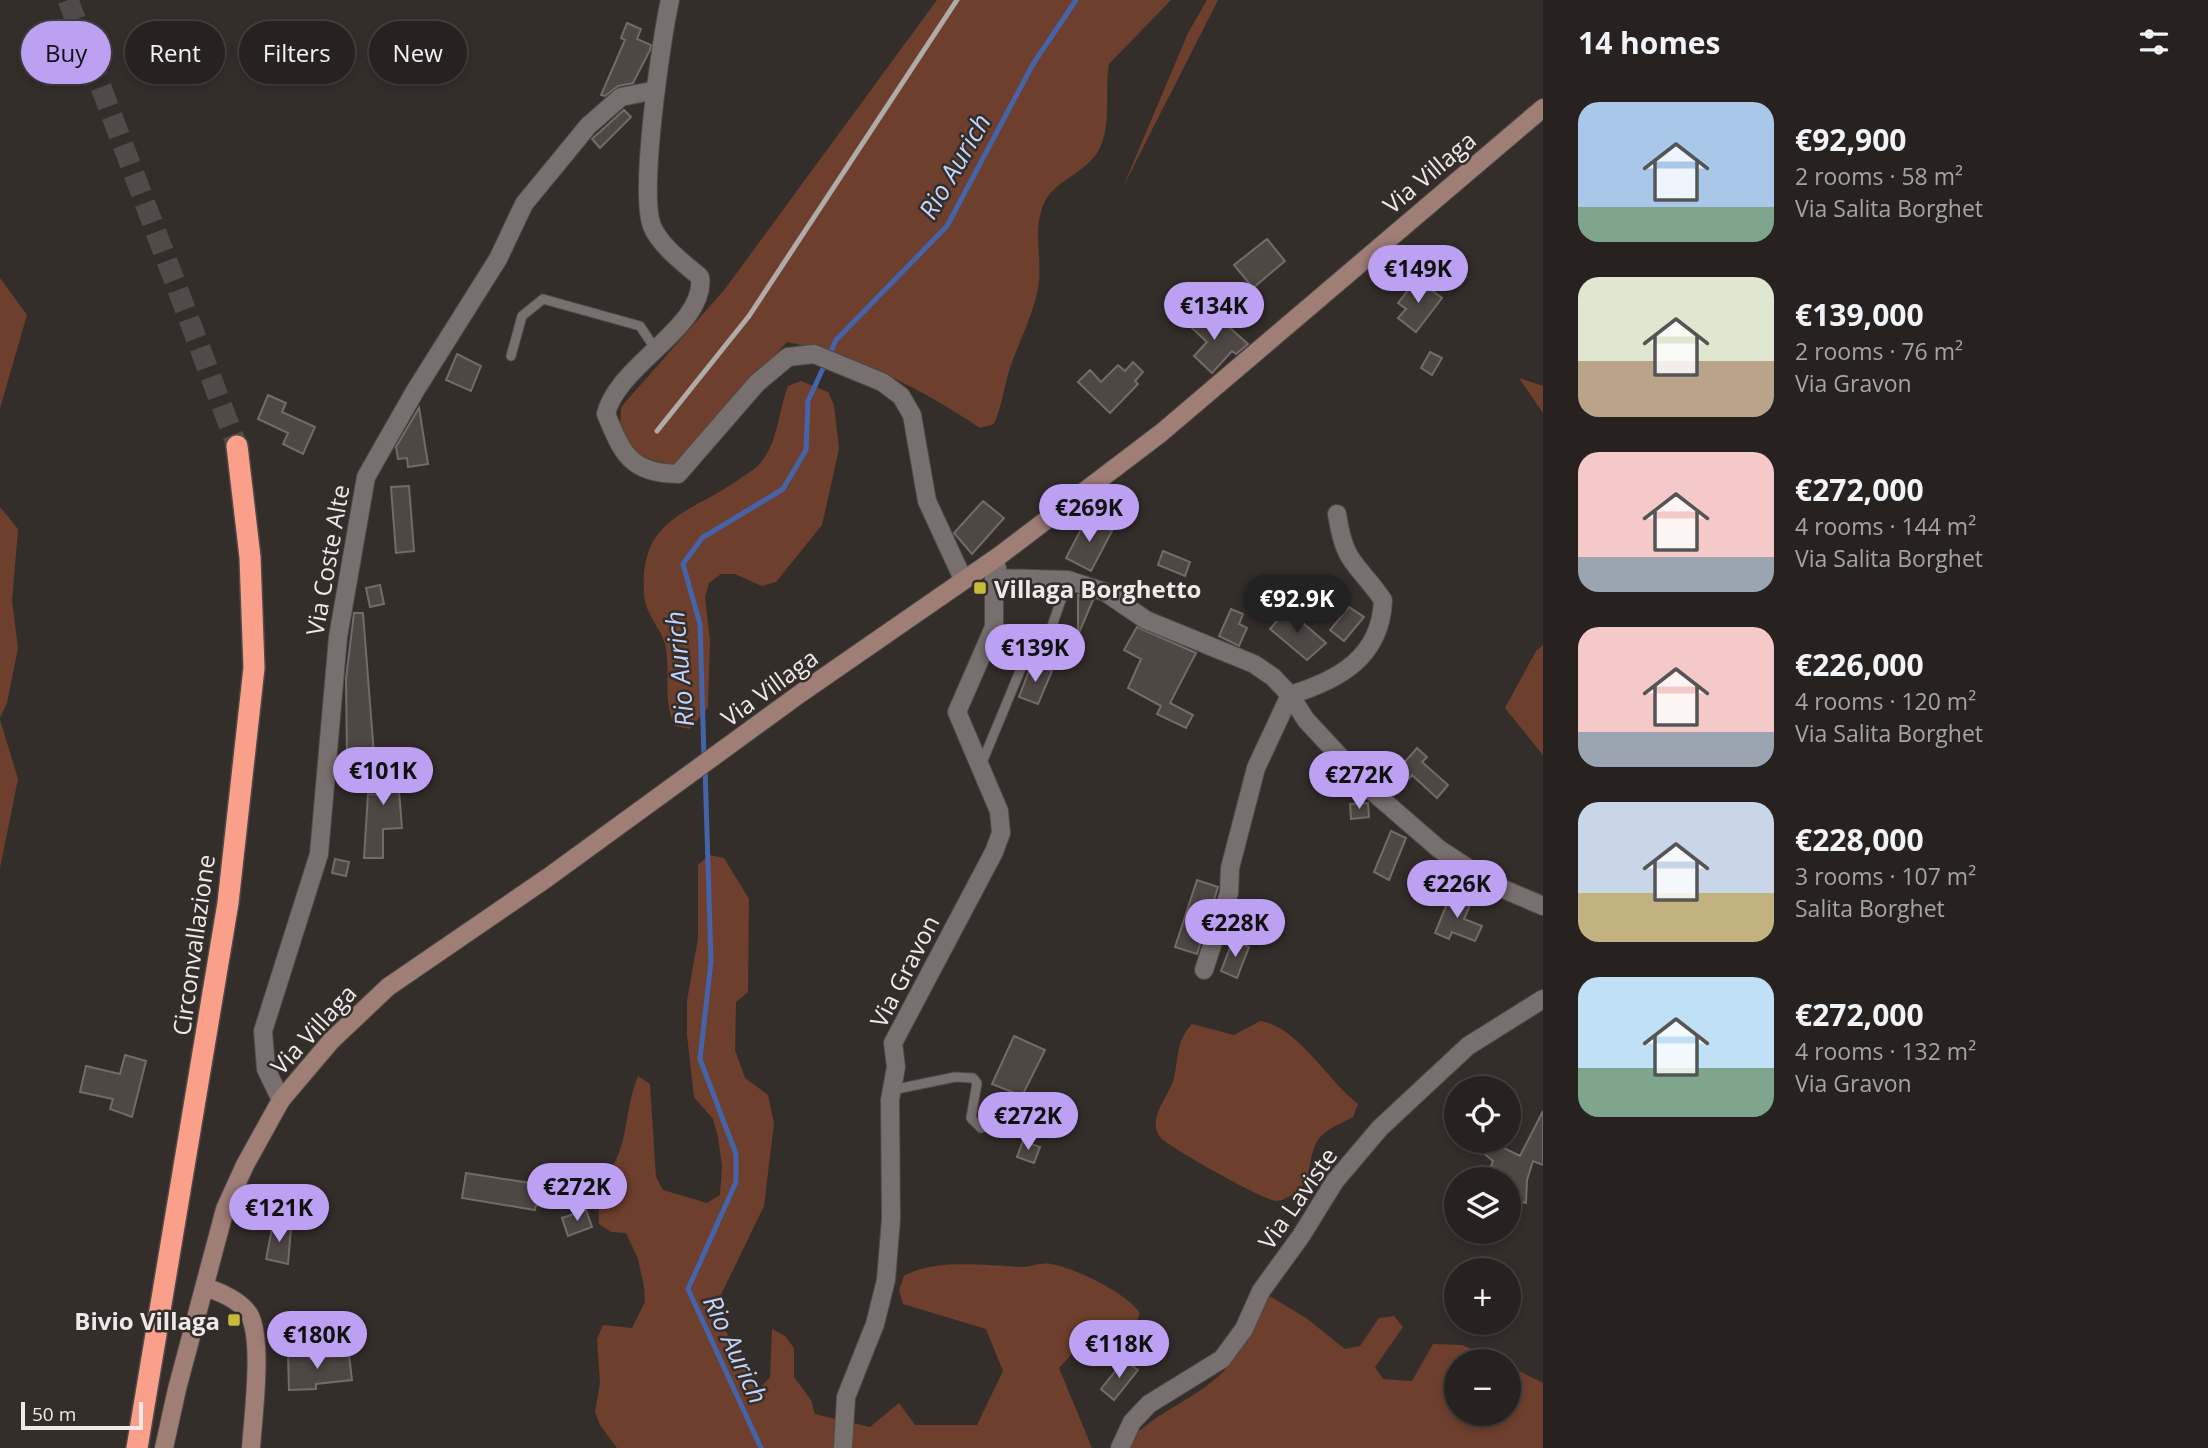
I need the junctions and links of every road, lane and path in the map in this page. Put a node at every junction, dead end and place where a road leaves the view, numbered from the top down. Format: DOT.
graph roads {
  1 [pos="670,0"];
  2 [pos="656,90"];
  3 [pos="1543,108"];
  4 [pos="656,350"];
  5 [pos="511,356"];
  6 [pos="237,446"];
  7 [pos="1337,514"];
  8 [pos="999,556"];
  9 [pos="994,578"];
  10 [pos="963,579"];
  11 [pos="1068,580"];
  12 [pos="1052,626"];
  13 [pos="1022,666"];
  14 [pos="1290,695"];
  15 [pos="979,770"];
  16 [pos="1543,906"];
  17 [pos="1203,970"];
  18 [pos="1543,999"];
  19 [pos="892,1090"];
  20 [pos="281,1100"];
  21 [pos="1001,1103"];
  22 [pos="205,1287"];
  23 [pos="138,1448"];
  24 [pos="164,1448"];
  25 [pos="251,1448"];
  26 [pos="843,1448"];
  27 [pos="1120,1448"];
  1 -- 2 [label="street"];
  2 -- 4 [label="street"];
  2 -- 20 [label="street, Via Coste Alte"];
  3 -- 8 [label="street, Via Villaga"];
  4 -- 5 [label="lane"];
  4 -- 10 [label="street"];
  6 -- 23 [label="highway, Circonvallazione"];
  7 -- 14 [label="street"];
  8 -- 9 [label="street, Via Gravon"];
  8 -- 10 [label="street, Via Villaga"];
  9 -- 11 [label="street"];
  9 -- 15 [label="street, Via Gravon"];
  10 -- 20 [label="street, Via Villaga"];
  11 -- 12 [label="lane"];
  11 -- 14 [label="street"];
  13 -- 15 [label="lane"];
  14 -- 16 [label="street"];
  14 -- 17 [label="street"];
  15 -- 19 [label="street, Via Gravon"];
  18 -- 27 [label="street, Via Laviste"];
  19 -- 21 [label="lane"];
  19 -- 26 [label="street, Via Gravon"];
  20 -- 22 [label="street, Via Villaga"];
  22 -- 24 [label="street, Via Villaga"];
  22 -- 25 [label="street"];
}
